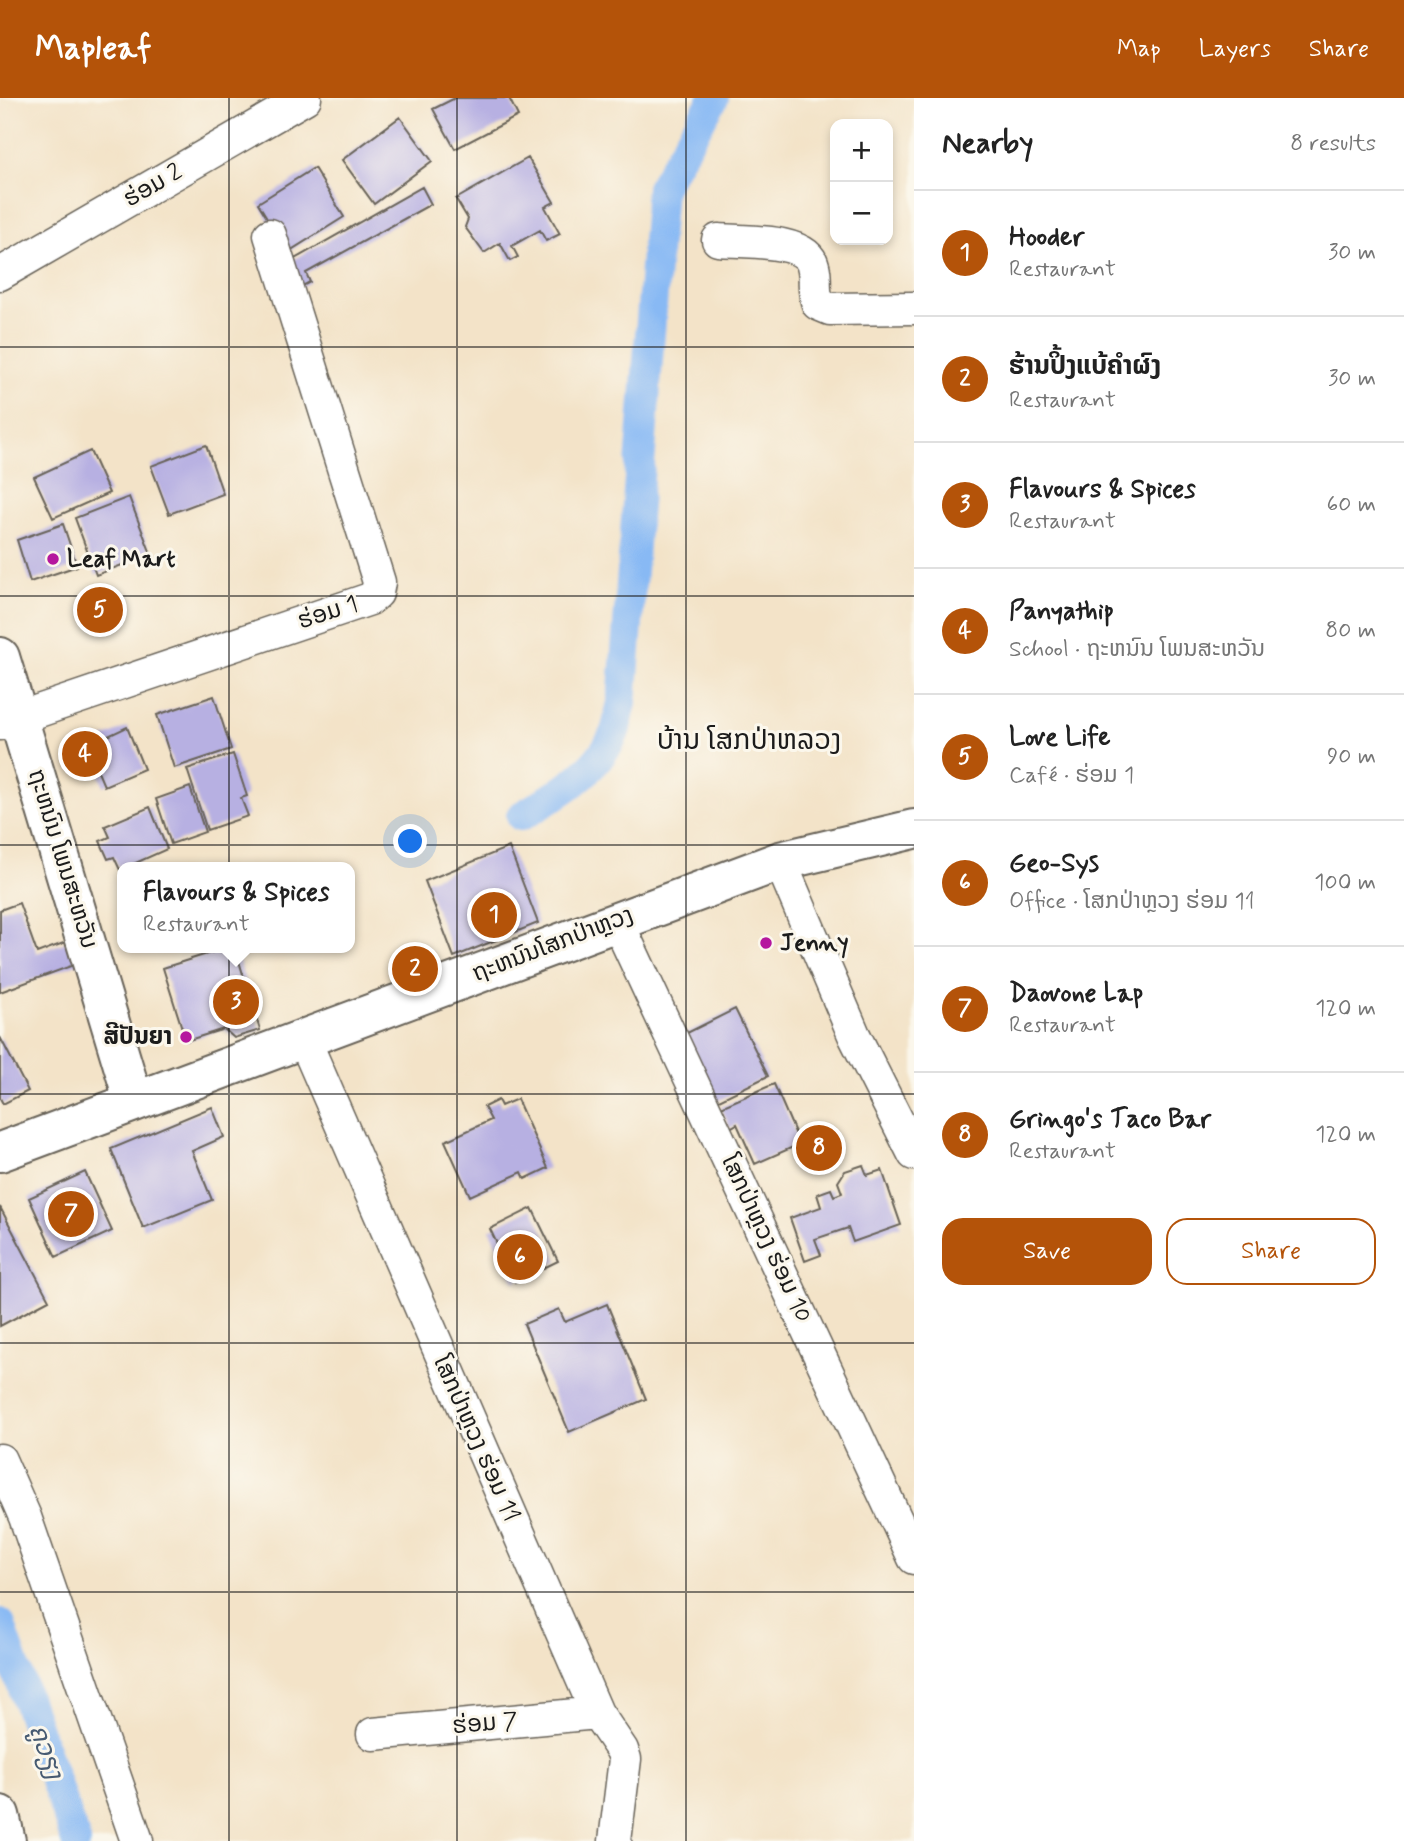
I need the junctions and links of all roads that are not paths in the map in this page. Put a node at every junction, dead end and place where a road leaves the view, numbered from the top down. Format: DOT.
graph roads {
  1 [pos="305,98"];
  2 [pos="270,235"];
  3 [pos="718,240"];
  4 [pos="0,274"];
  5 [pos="914,308"];
  6 [pos="0,657"];
  7 [pos="10,720"];
  8 [pos="914,830"];
  9 [pos="780,861"];
  10 [pos="617,921"];
  11 [pos="304,1039"];
  12 [pos="134,1102"];
  13 [pos="0,1152"];
  14 [pos="914,1154"];
  15 [pos="0,1460"];
  16 [pos="914,1558"];
  17 [pos="597,1713"];
  18 [pos="373,1734"];
  19 [pos="137,1841"];
  20 [pos="615,1841"];
  1 -- 4 [label="street, ຮ່ອມ 2"];
  2 -- 7 [label="street, ຮ່ອມ 1"];
  3 -- 5 [label="street"];
  6 -- 7 [label="street, ຖະຫນົນ ໂພນສະຫວັນ"];
  7 -- 12 [label="street, ຖະຫນົນ ໂພນສະຫວັນ"];
  8 -- 9 [label="street, ຖະຫນົນໂສກປ່າຫຼວງ"];
  9 -- 10 [label="street, ຖະຫນົນໂສກປ່າຫຼວງ"];
  9 -- 14 [label="street"];
  10 -- 11 [label="street, ຖະຫນົນໂສກປ່າຫຼວງ"];
  10 -- 16 [label="street, ໂສກປ່າຫຼວງ ຮ່ອມ 10"];
  11 -- 12 [label="street, ຖະຫນົນໂສກປ່າຫຼວງ"];
  11 -- 17 [label="street, ໂສກປ່າຫຼວງ ຮ່ອມ 11"];
  12 -- 13 [label="street, ຖະຫນົນໂສກປ່າຫຼວງ"];
  15 -- 19 [label="street"];
  17 -- 18 [label="street, ຮ່ອມ 7"];
  17 -- 20 [label="street, ໂສກປ່າຫຼວງ ຮ່ອມ 11"];
}
